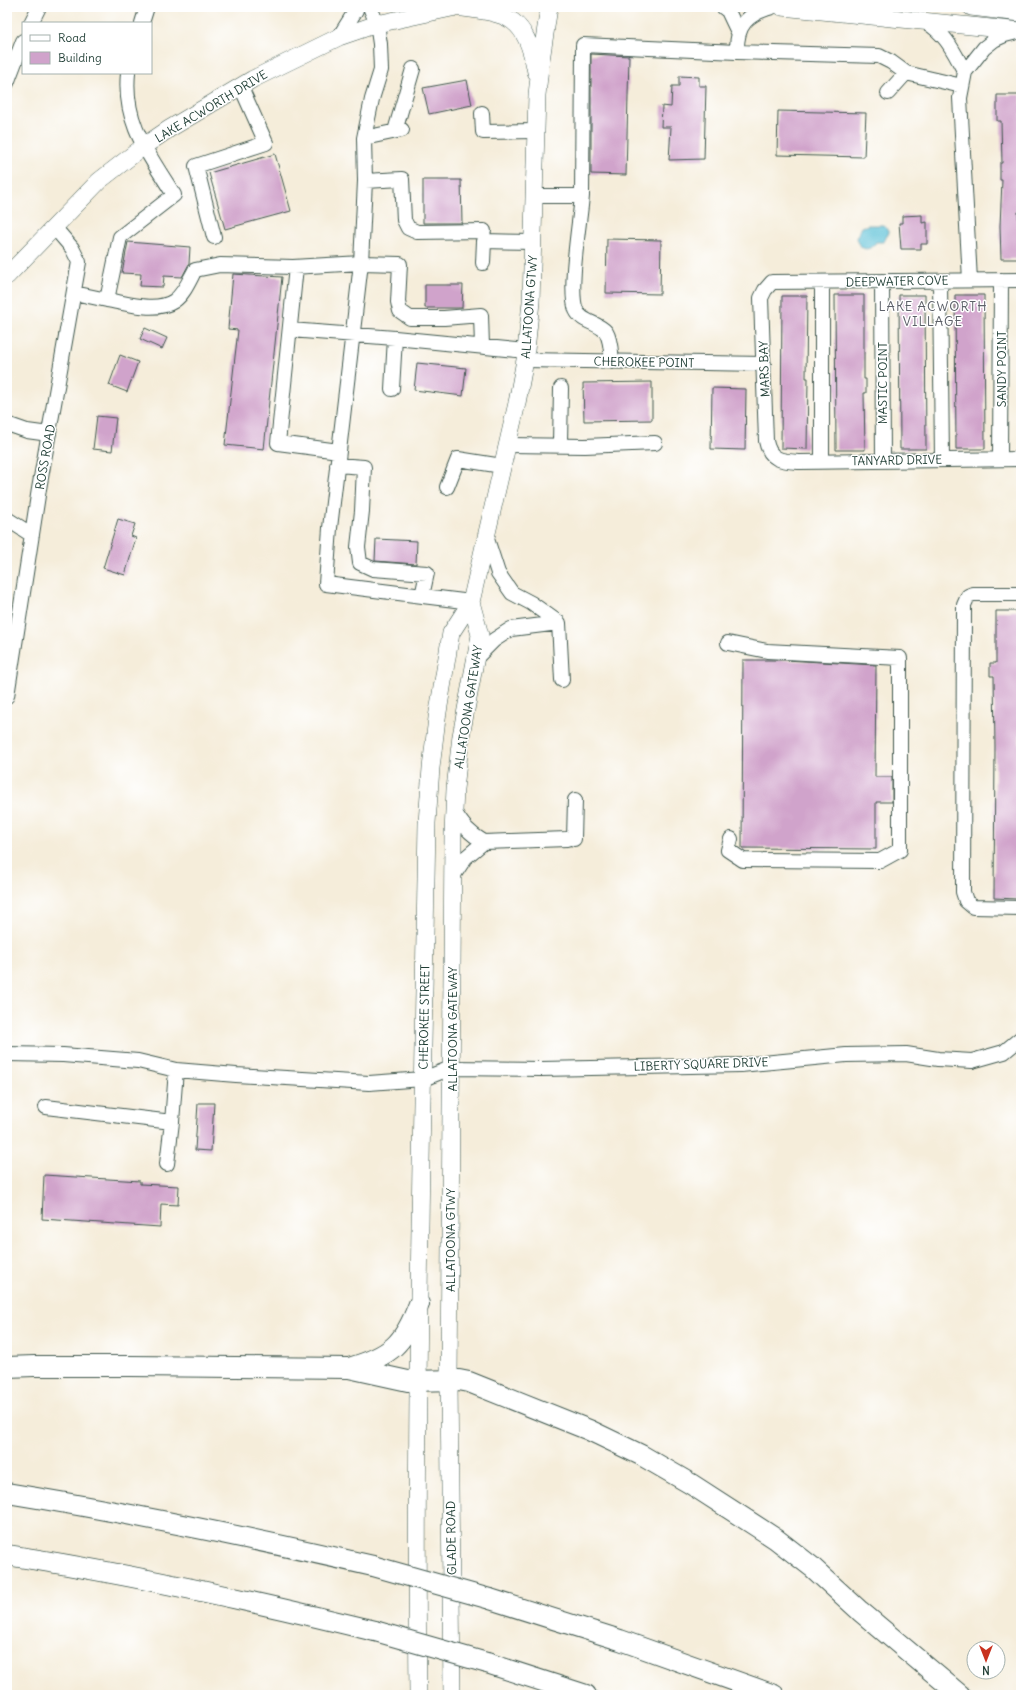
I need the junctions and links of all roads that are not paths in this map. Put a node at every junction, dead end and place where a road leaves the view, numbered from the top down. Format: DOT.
graph roads {
  1 [pos="39,7"];
  2 [pos="147,7"];
  3 [pos="355,7"];
  4 [pos="370,7"];
  5 [pos="455,7"];
  6 [pos="549,7"];
  7 [pos="723,7"];
  8 [pos="772,7"];
  9 [pos="782,7"];
  10 [pos="971,7"];
  11 [pos="1021,13"];
  12 [pos="32,22"];
  13 [pos="142,22"];
  14 [pos="926,22"];
  15 [pos="376,24"];
  16 [pos="1021,31"];
  17 [pos="738,32"];
  18 [pos="339,37"];
  19 [pos="22,44"];
  20 [pos="737,52"];
  21 [pos="413,69"];
  22 [pos="965,72"];
  23 [pos="906,73"];
  24 [pos="128,74"];
  25 [pos="7,83"];
  26 [pos="538,85"];
  27 [pos="962,86"];
  28 [pos="241,87"];
  29 [pos="888,93"];
  30 [pos="482,113"];
  31 [pos="536,131"];
  32 [pos="364,138"];
  33 [pos="144,146"];
  34 [pos="365,181"];
  35 [pos="534,196"];
  36 [pos="582,196"];
  37 [pos="54,227"];
  38 [pos="484,230"];
  39 [pos="214,237"];
  40 [pos="533,242"];
  41 [pos="361,263"];
  42 [pos="483,263"];
  43 [pos="296,267"];
  44 [pos="7,276"];
  45 [pos="970,280"];
  46 [pos="1001,280"];
  47 [pos="1021,280"];
  48 [pos="882,281"];
  49 [pos="940,281"];
  50 [pos="772,282"];
  51 [pos="822,282"];
  52 [pos="74,293"];
  53 [pos="107,300"];
  54 [pos="290,330"];
  55 [pos="353,335"];
  56 [pos="395,338"];
  57 [pos="482,346"];
  58 [pos="526,356"];
  59 [pos="612,362"];
  60 [pos="764,364"];
  61 [pos="561,388"];
  62 [pos="392,389"];
  63 [pos="7,424"];
  64 [pos="49,434"];
  65 [pos="655,443"];
  66 [pos="560,444"];
  67 [pos="508,445"];
  68 [pos="339,451"];
  69 [pos="773,457"];
  70 [pos="1021,458"];
  71 [pos="942,459"];
  72 [pos="1000,459"];
  73 [pos="883,460"];
  74 [pos="822,461"];
  75 [pos="338,466"];
  76 [pos="502,466"];
  77 [pos="447,487"];
  78 [pos="7,519"];
  79 [pos="32,535"];
  80 [pos="486,536"];
  81 [pos="1021,594"];
  82 [pos="422,596"];
  83 [pos="471,602"];
  84 [pos="559,623"];
  85 [pos="11,640"];
  86 [pos="728,643"];
  87 [pos="475,659"];
  88 [pos="562,680"];
  89 [pos="7,696"];
  90 [pos="575,800"];
  91 [pos="454,811"];
  92 [pos="732,839"];
  93 [pos="484,842"];
  94 [pos="453,876"];
  95 [pos="1021,908"];
  96 [pos="1021,1038"];
  97 [pos="7,1054"];
  98 [pos="451,1068"];
  99 [pos="176,1070"];
  100 [pos="423,1079"];
  101 [pos="451,1100"];
  102 [pos="46,1107"];
  103 [pos="172,1122"];
  104 [pos="167,1164"];
  105 [pos="419,1304"];
  106 [pos="7,1367"];
  107 [pos="349,1368"];
  108 [pos="449,1381"];
  109 [pos="418,1382"];
  110 [pos="7,1493"];
  111 [pos="7,1555"];
  112 [pos="418,1695"];
  113 [pos="452,1695"];
  114 [pos="586,1695"];
  115 [pos="774,1695"];
  116 [pos="960,1695"];
  1 -- 12 [label="street"];
  2 -- 13 [label="street"];
  3 -- 18 [label="street"];
  4 -- 15 [label="street"];
  5 -- 15 [label="main road, LAKE ACWORTH DRIVE"];
  5 -- 26 [label="main road"];
  6 -- 26 [label="main road, ALLATOONA GTWY"];
  7 -- 17 [label="street"];
  8 -- 17 [label="street"];
  9 -- 14 [label="main road"];
  10 -- 11 [label="main road"];
  14 -- 16 [label="main road"];
  14 -- 22 [label="street"];
  15 -- 18 [label="main road, LAKE ACWORTH DRIVE"];
  15 -- 32 [label="street"];
  16 -- 22 [label="street"];
  17 -- 20 [label="street"];
  18 -- 28 [label="main road, LAKE ACWORTH DRIVE"];
  19 -- 25 [label="street"];
  20 -- 23 [label="street"];
  20 -- 36 [label="street"];
  21 -- 32 [label="street"];
  22 -- 27 [label="street"];
  23 -- 27 [label="street"];
  23 -- 29 [label="street"];
  24 -- 33 [label="street"];
  26 -- 31 [label="main road, ALLATOONA GTWY"];
  27 -- 45 [label="street"];
  28 -- 33 [label="main road, LAKE ACWORTH DRIVE"];
  28 -- 39 [label="street"];
  30 -- 31 [label="street"];
  31 -- 35 [label="main road, ALLATOONA GTWY"];
  32 -- 34 [label="street"];
  33 -- 37 [label="main road, LAKE ACWORTH DRIVE"];
  33 -- 53 [label="street"];
  34 -- 38 [label="street"];
  34 -- 41 [label="street"];
  35 -- 36 [label="street"];
  35 -- 40 [label="main road, ALLATOONA GTWY"];
  36 -- 59 [label="street"];
  37 -- 44 [label="main road, LAKE ACWORTH DRIVE"];
  37 -- 52 [label="street, ROSS ROAD"];
  40 -- 42 [label="street"];
  40 -- 58 [label="main road, ALLATOONA GTWY"];
  41 -- 43 [label="street"];
  41 -- 55 [label="street"];
  41 -- 57 [label="street"];
  43 -- 53 [label="street"];
  43 -- 54 [label="street"];
  45 -- 46 [label="street, DEEPWATER COVE"];
  45 -- 49 [label="street, DEEPWATER COVE"];
  46 -- 47 [label="street, DEEPWATER COVE"];
  46 -- 72 [label="street, SANDY POINT"];
  48 -- 49 [label="street, DEEPWATER COVE"];
  48 -- 51 [label="street, DEEPWATER COVE"];
  48 -- 73 [label="street, MASTIC POINT"];
  49 -- 71 [label="street"];
  50 -- 51 [label="street, DEEPWATER COVE"];
  50 -- 60 [label="street, MARS BAY"];
  51 -- 74 [label="street"];
  52 -- 53 [label="street"];
  52 -- 64 [label="street, ROSS ROAD"];
  54 -- 55 [label="street, CHEROKEE POINT"];
  54 -- 68 [label="street"];
  55 -- 56 [label="street, CHEROKEE POINT"];
  55 -- 68 [label="street"];
  56 -- 57 [label="street, CHEROKEE POINT"];
  56 -- 62 [label="street"];
  57 -- 58 [label="street, CHEROKEE POINT"];
  58 -- 59 [label="street, CHEROKEE POINT"];
  58 -- 67 [label="main road, ALLATOONA GTWY"];
  59 -- 60 [label="street, CHEROKEE POINT"];
  60 -- 69 [label="street, MARS BAY"];
  61 -- 66 [label="street"];
  63 -- 64 [label="street"];
  64 -- 79 [label="street, ROSS ROAD"];
  65 -- 66 [label="street"];
  66 -- 67 [label="street"];
  67 -- 76 [label="main road, ALLATOONA GTWY"];
  68 -- 75 [label="street"];
  69 -- 74 [label="street, TANYARD DRIVE"];
  70 -- 72 [label="street, TANYARD DRIVE"];
  71 -- 72 [label="street, TANYARD DRIVE"];
  71 -- 73 [label="street, TANYARD DRIVE"];
  73 -- 74 [label="street, TANYARD DRIVE"];
  75 -- 82 [label="street"];
  75 -- 82 [label="street"];
  76 -- 77 [label="street"];
  76 -- 80 [label="main road, ALLATOONA GTWY"];
  78 -- 79 [label="street"];
  79 -- 85 [label="street, ROSS ROAD"];
  80 -- 83 [label="main road, ALLATOONA GTWY"];
  80 -- 84 [label="street"];
  81 -- 95 [label="street"];
  82 -- 83 [label="street"];
  83 -- 87 [label="main road, ALLATOONA GATEWAY"];
  83 -- 100 [label="main road, CHEROKEE STREET"];
  84 -- 87 [label="street"];
  84 -- 88 [label="street"];
  85 -- 89 [label="street, ROSS ROAD"];
  86 -- 92 [label="street"];
  87 -- 91 [label="main road, ALLATOONA GATEWAY"];
  90 -- 93 [label="street"];
  91 -- 93 [label="street"];
  91 -- 94 [label="main road, ALLATOONA GATEWAY"];
  93 -- 94 [label="street"];
  94 -- 98 [label="main road, ALLATOONA GATEWAY"];
  96 -- 98 [label="street, LIBERTY SQUARE DRIVE"];
  97 -- 99 [label="street, LIBERTY SQUARE DRIVE"];
  98 -- 100 [label="street, LIBERTY SQUARE DRIVE"];
  98 -- 101 [label="main road, ALLATOONA GATEWAY"];
  99 -- 100 [label="street, LIBERTY SQUARE DRIVE"];
  99 -- 103 [label="street"];
  100 -- 105 [label="main road"];
  101 -- 108 [label="main road, ALLATOONA GTWY"];
  102 -- 103 [label="street"];
  103 -- 104 [label="street"];
  105 -- 107 [label="highway"];
  105 -- 109 [label="main road"];
  106 -- 107 [label="highway"];
  107 -- 109 [label="highway"];
  108 -- 109 [label="highway"];
  108 -- 113 [label="main road, GLADE ROAD"];
  108 -- 116 [label="highway"];
  109 -- 112 [label="main road"];
  110 -- 115 [label="highway, bridge"];
  111 -- 114 [label="highway, bridge"];
}
